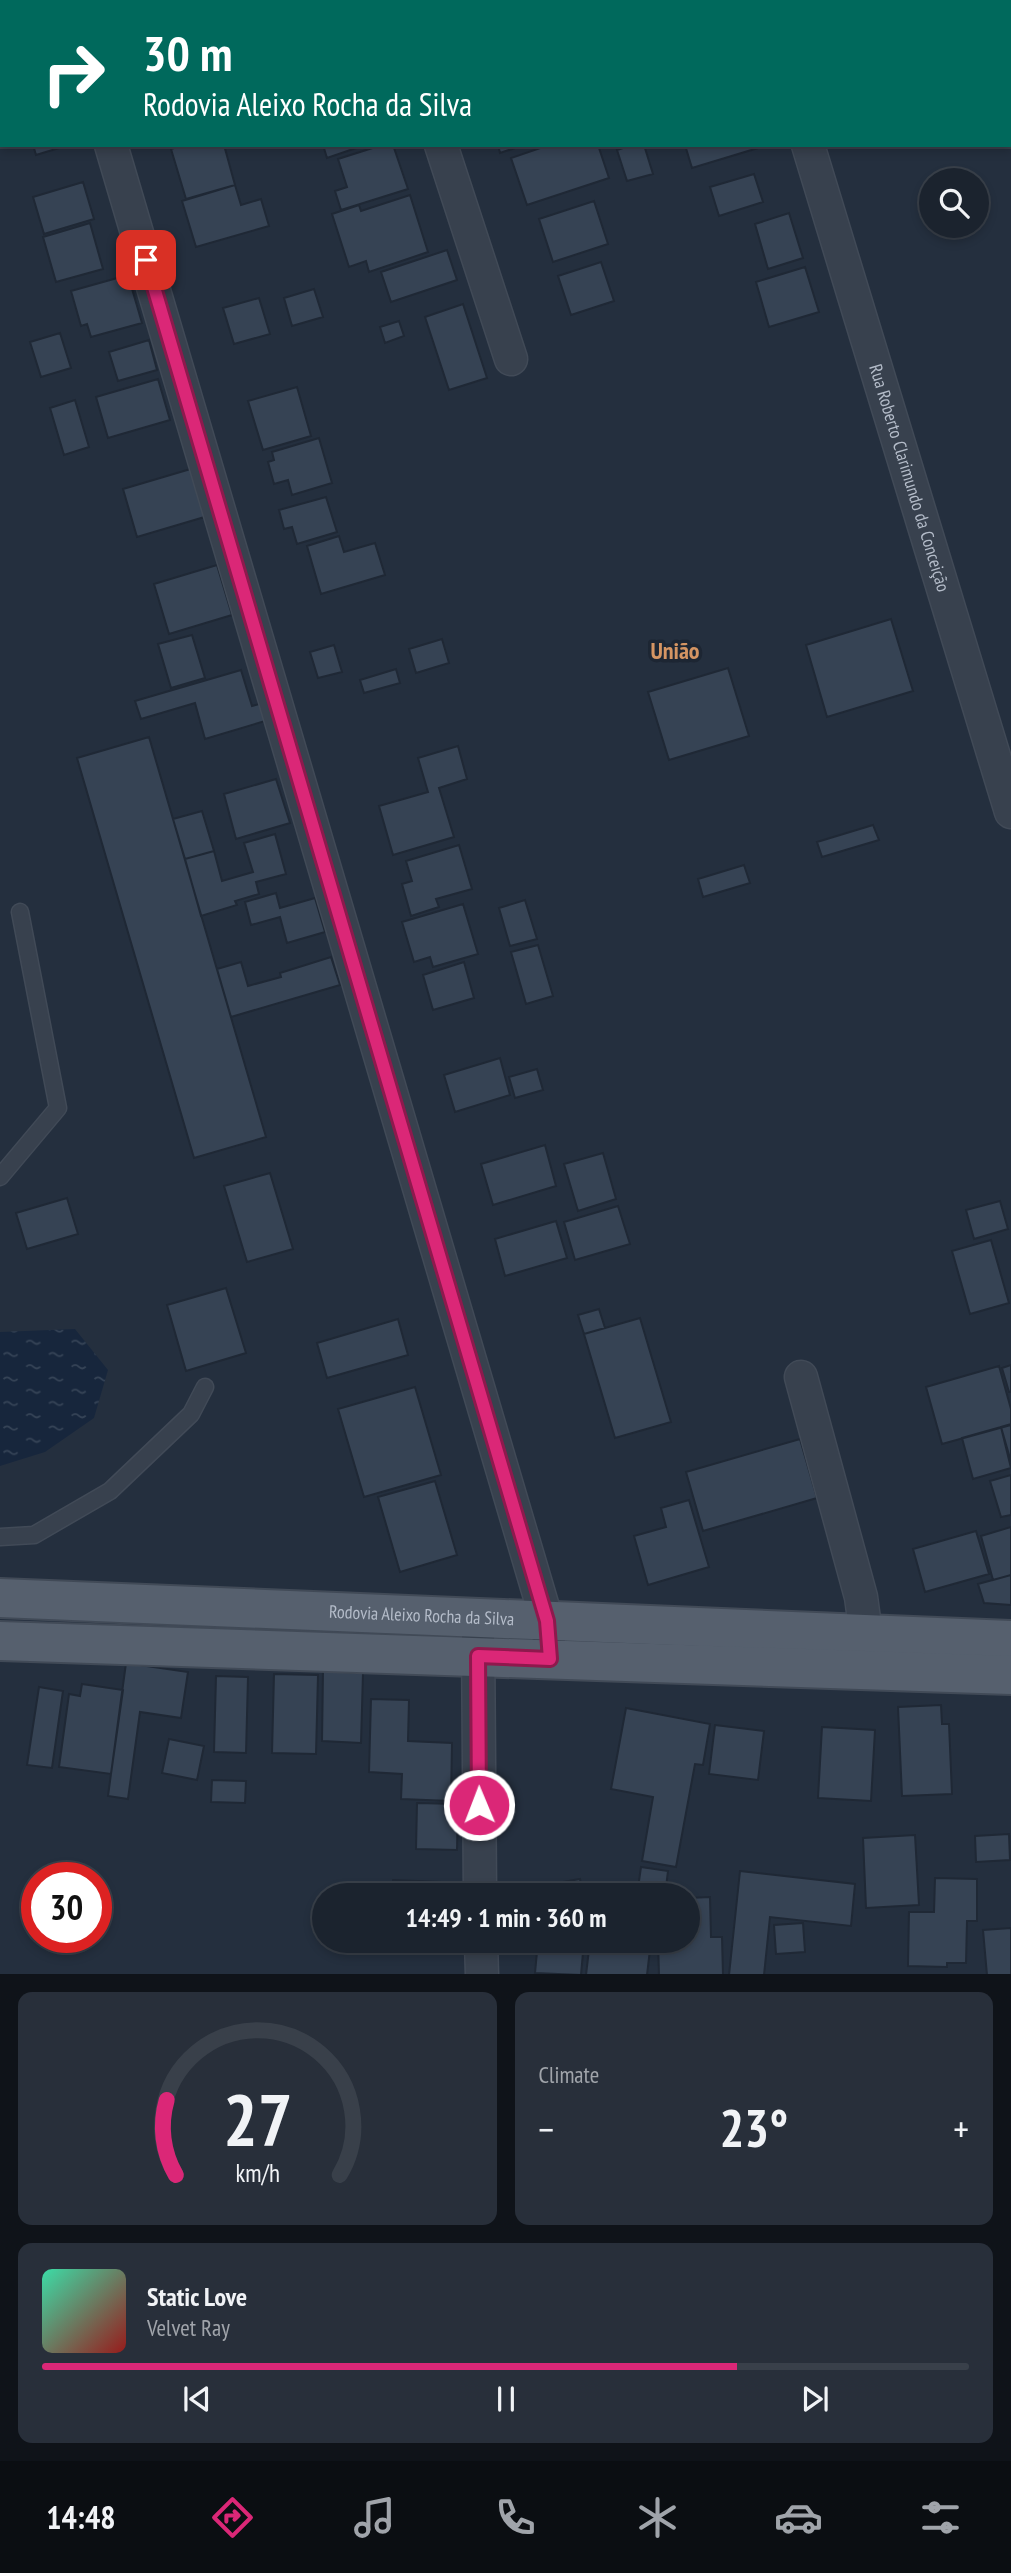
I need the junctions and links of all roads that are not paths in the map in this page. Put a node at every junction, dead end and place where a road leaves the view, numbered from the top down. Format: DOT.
graph roads {
  1 [pos="112,147"];
  2 [pos="442,147"];
  3 [pos="809,147"];
  4 [pos="511,359"];
  5 [pos="1011,812"];
  6 [pos="20,912"];
  7 [pos="0,1177"];
  8 [pos="801,1377"];
  9 [pos="205,1387"];
  10 [pos="0,1537"];
  11 [pos="0,1598"];
  12 [pos="478,1618"];
  13 [pos="547,1621"];
  14 [pos="866,1634"];
  15 [pos="1011,1640"];
  16 [pos="0,1641"];
  17 [pos="478,1656"];
  18 [pos="550,1659"];
  19 [pos="1011,1675"];
  20 [pos="481,1883"];
  21 [pos="481,1953"];
  22 [pos="481,1974"];
  1 -- 13 [label="street"];
  2 -- 4 [label="street"];
  3 -- 5 [label="street, Rua Roberto Clarimundo da Conceição"];
  6 -- 7 [label="lane"];
  8 -- 14 [label="street"];
  9 -- 10 [label="lane"];
  11 -- 12 [label="main road, Rodovia Aleixo Rocha da Silva"];
  12 -- 13 [label="main road, Rodovia Aleixo Rocha da Silva"];
  12 -- 17 [label="street"];
  13 -- 14 [label="main road, Rodovia Aleixo Rocha da Silva"];
  13 -- 18 [label="street"];
  14 -- 15 [label="main road, Rodovia Aleixo Rocha da Silva"];
  16 -- 17 [label="main road"];
  17 -- 18 [label="main road"];
  17 -- 20 [label="street"];
  18 -- 19 [label="main road"];
  21 -- 22 [label="street"];
}
